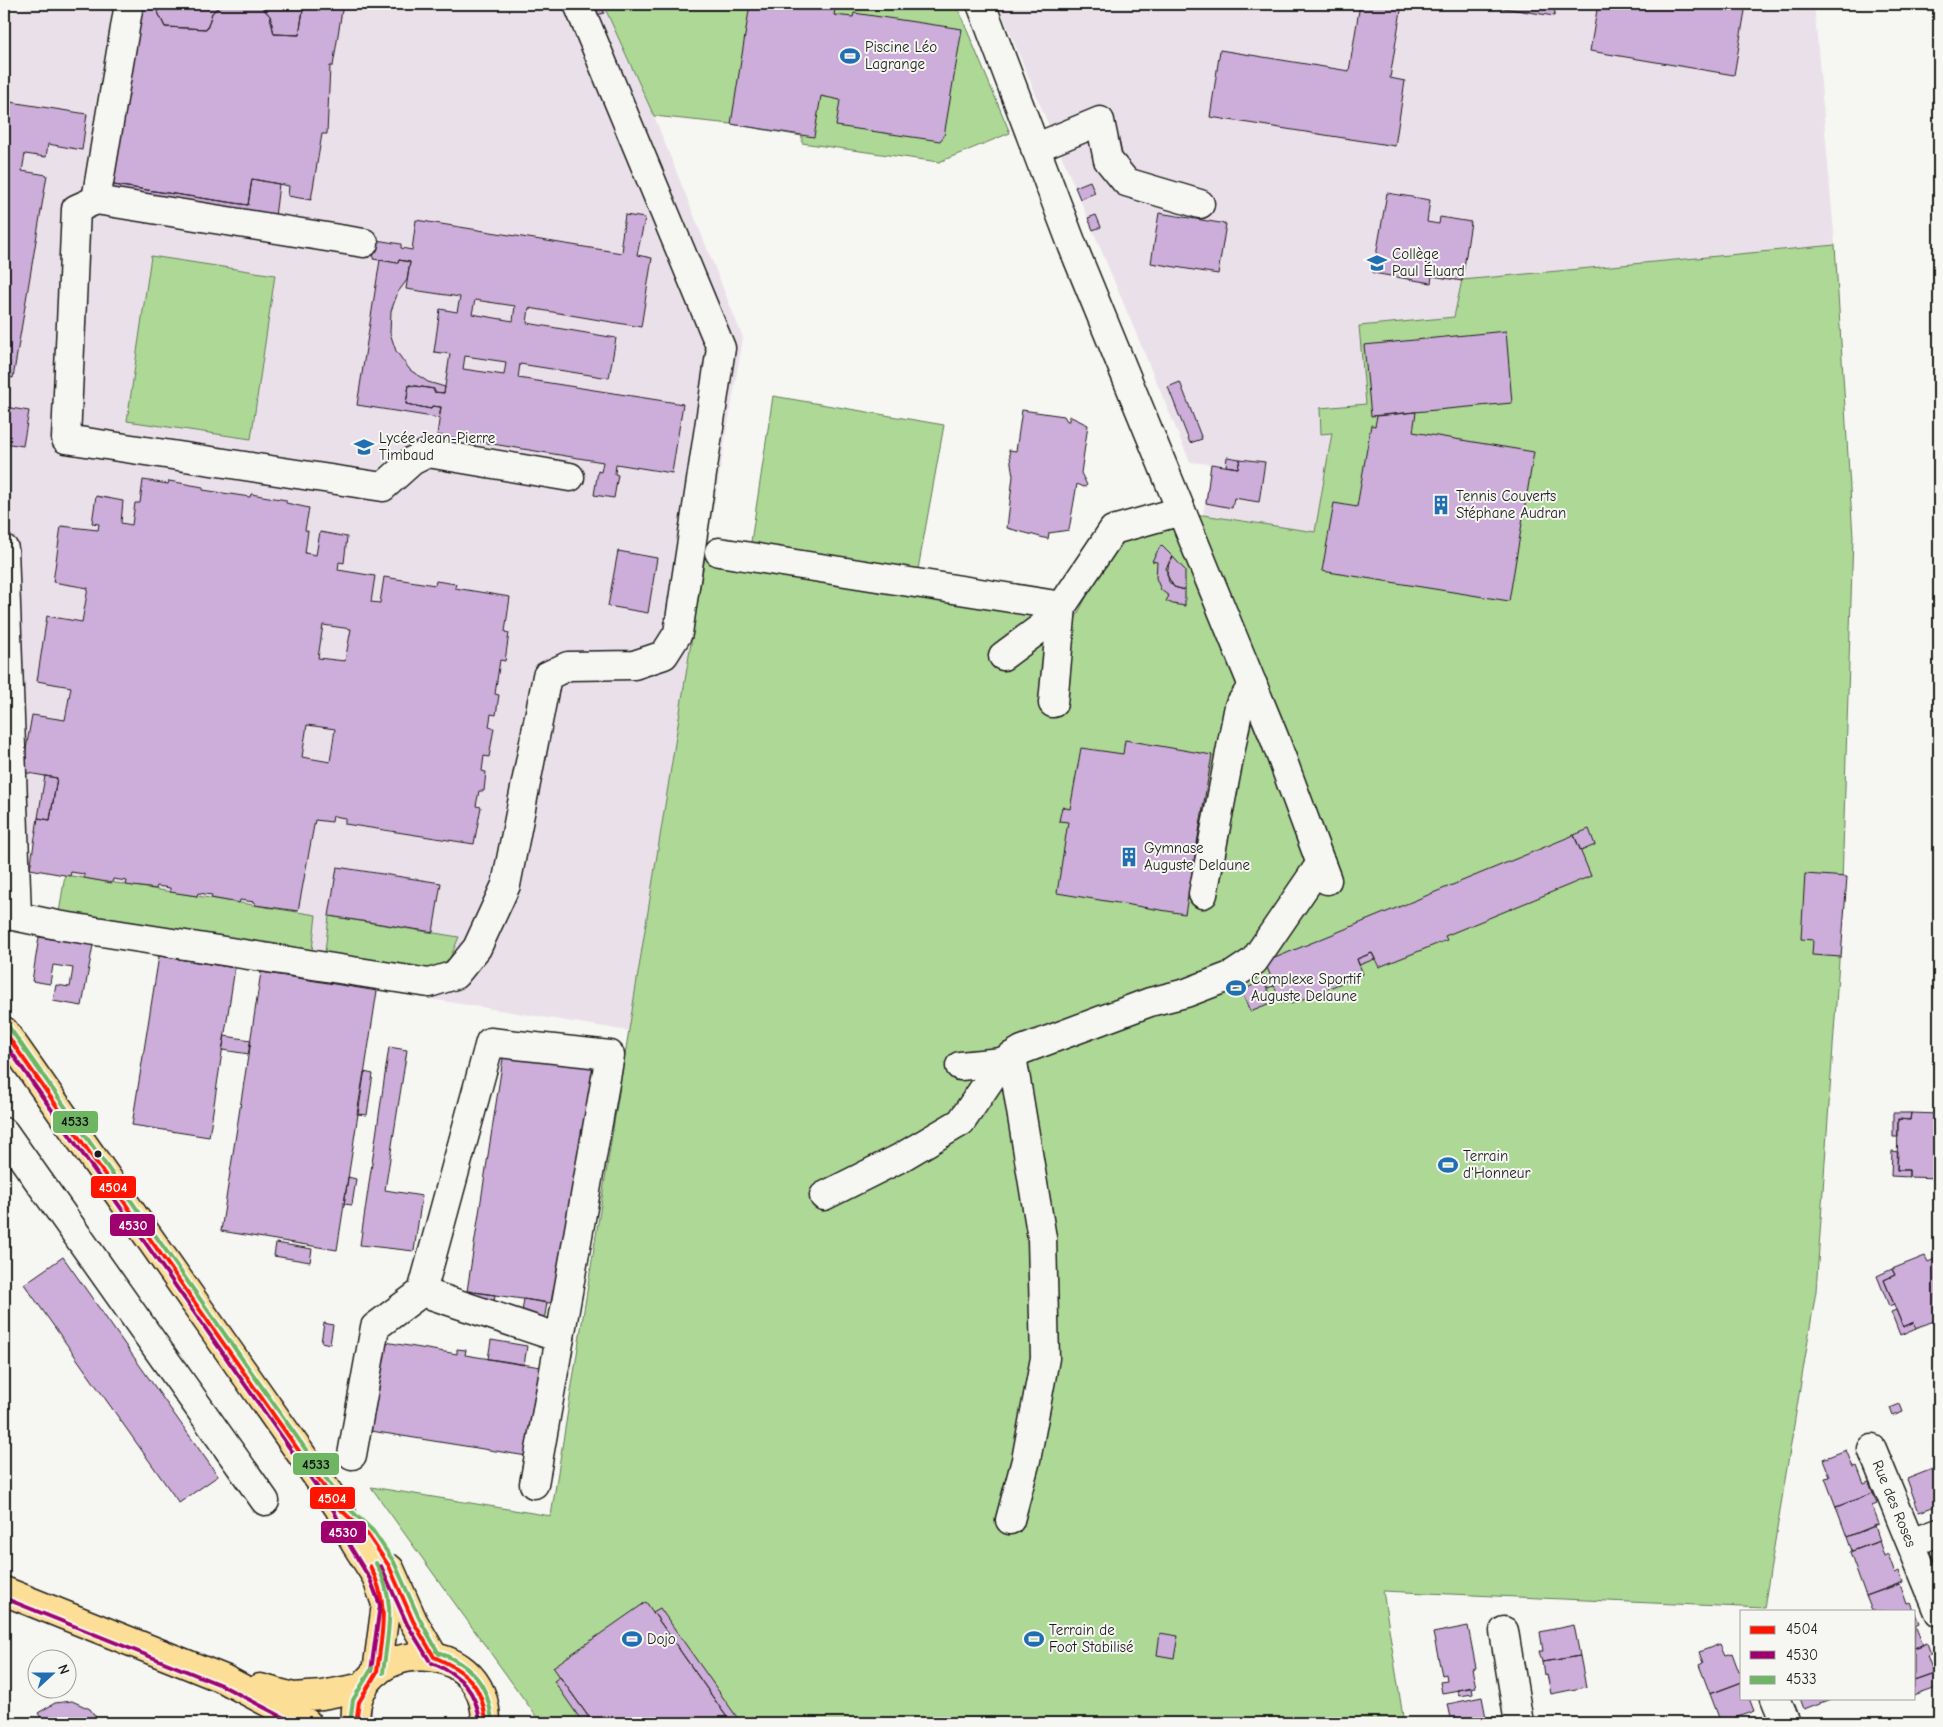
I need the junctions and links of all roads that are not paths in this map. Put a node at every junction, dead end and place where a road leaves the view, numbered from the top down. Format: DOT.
graph roads {
  1 [pos="129,4"];
  2 [pos="578,4"];
  3 [pos="981,4"];
  4 [pos="1035,148"];
  5 [pos="96,200"];
  6 [pos="1200,204"];
  7 [pos="364,243"];
  8 [pos="570,477"];
  9 [pos="1181,511"];
  10 [pos="4,549"];
  11 [pos="720,552"];
  12 [pos="1062,606"];
  13 [pos="1003,656"];
  14 [pos="1253,685"];
  15 [pos="1053,703"];
  16 [pos="1203,894"];
  17 [pos="10,915"];
  18 [pos="4,1030"];
  19 [pos="1007,1059"];
  20 [pos="960,1066"];
  21 [pos="4,1132"];
  22 [pos="824,1196"];
  23 [pos="422,1292"];
  24 [pos="560,1338"];
  25 [pos="1872,1449"];
  26 [pos="352,1456"];
  27 [pos="534,1484"];
  28 [pos="265,1501"];
  29 [pos="339,1508"];
  30 [pos="1010,1520"];
  31 [pos="1939,1532"];
  32 [pos="1912,1542"];
  33 [pos="4,1591"];
  34 [pos="1939,1612"];
  35 [pos="1504,1631"];
  36 [pos="434,1657"];
  37 [pos="224,1679"];
  38 [pos="371,1680"];
  39 [pos="1776,1700"];
  40 [pos="306,1723"];
  41 [pos="356,1723"];
  42 [pos="486,1723"];
  43 [pos="1519,1723"];
  44 [pos="1785,1723"];
  1 -- 5 [label="street"];
  2 -- 17 [label="street"];
  3 -- 4 [label="street"];
  4 -- 6 [label="street"];
  4 -- 9 [label="street"];
  5 -- 7 [label="street"];
  5 -- 8 [label="street"];
  9 -- 12 [label="street"];
  9 -- 14 [label="street"];
  10 -- 17 [label="street"];
  11 -- 12 [label="street"];
  12 -- 13 [label="street"];
  12 -- 15 [label="street"];
  14 -- 16 [label="street"];
  14 -- 19 [label="street"];
  18 -- 29 [label="main road"];
  19 -- 20 [label="street"];
  19 -- 22 [label="street"];
  19 -- 30 [label="street"];
  21 -- 28 [label="street"];
  23 -- 24 [label="street"];
  23 -- 24 [label="street"];
  23 -- 26 [label="street"];
  24 -- 27 [label="street"];
  25 -- 32 [label="street, Rue des Roses"];
  29 -- 36 [label="main road"];
  29 -- 38 [label="main road"];
  31 -- 32 [label="street"];
  32 -- 34 [label="street, Rue des Roses"];
  33 -- 37 [label="main road"];
  35 -- 43 [label="street"];
  36 -- 38 [label="main road"];
  36 -- 42 [label="main road"];
  37 -- 38 [label="main road"];
  37 -- 40 [label="main road"];
  38 -- 41 [label="main road"];
  39 -- 44 [label="street"];
}
